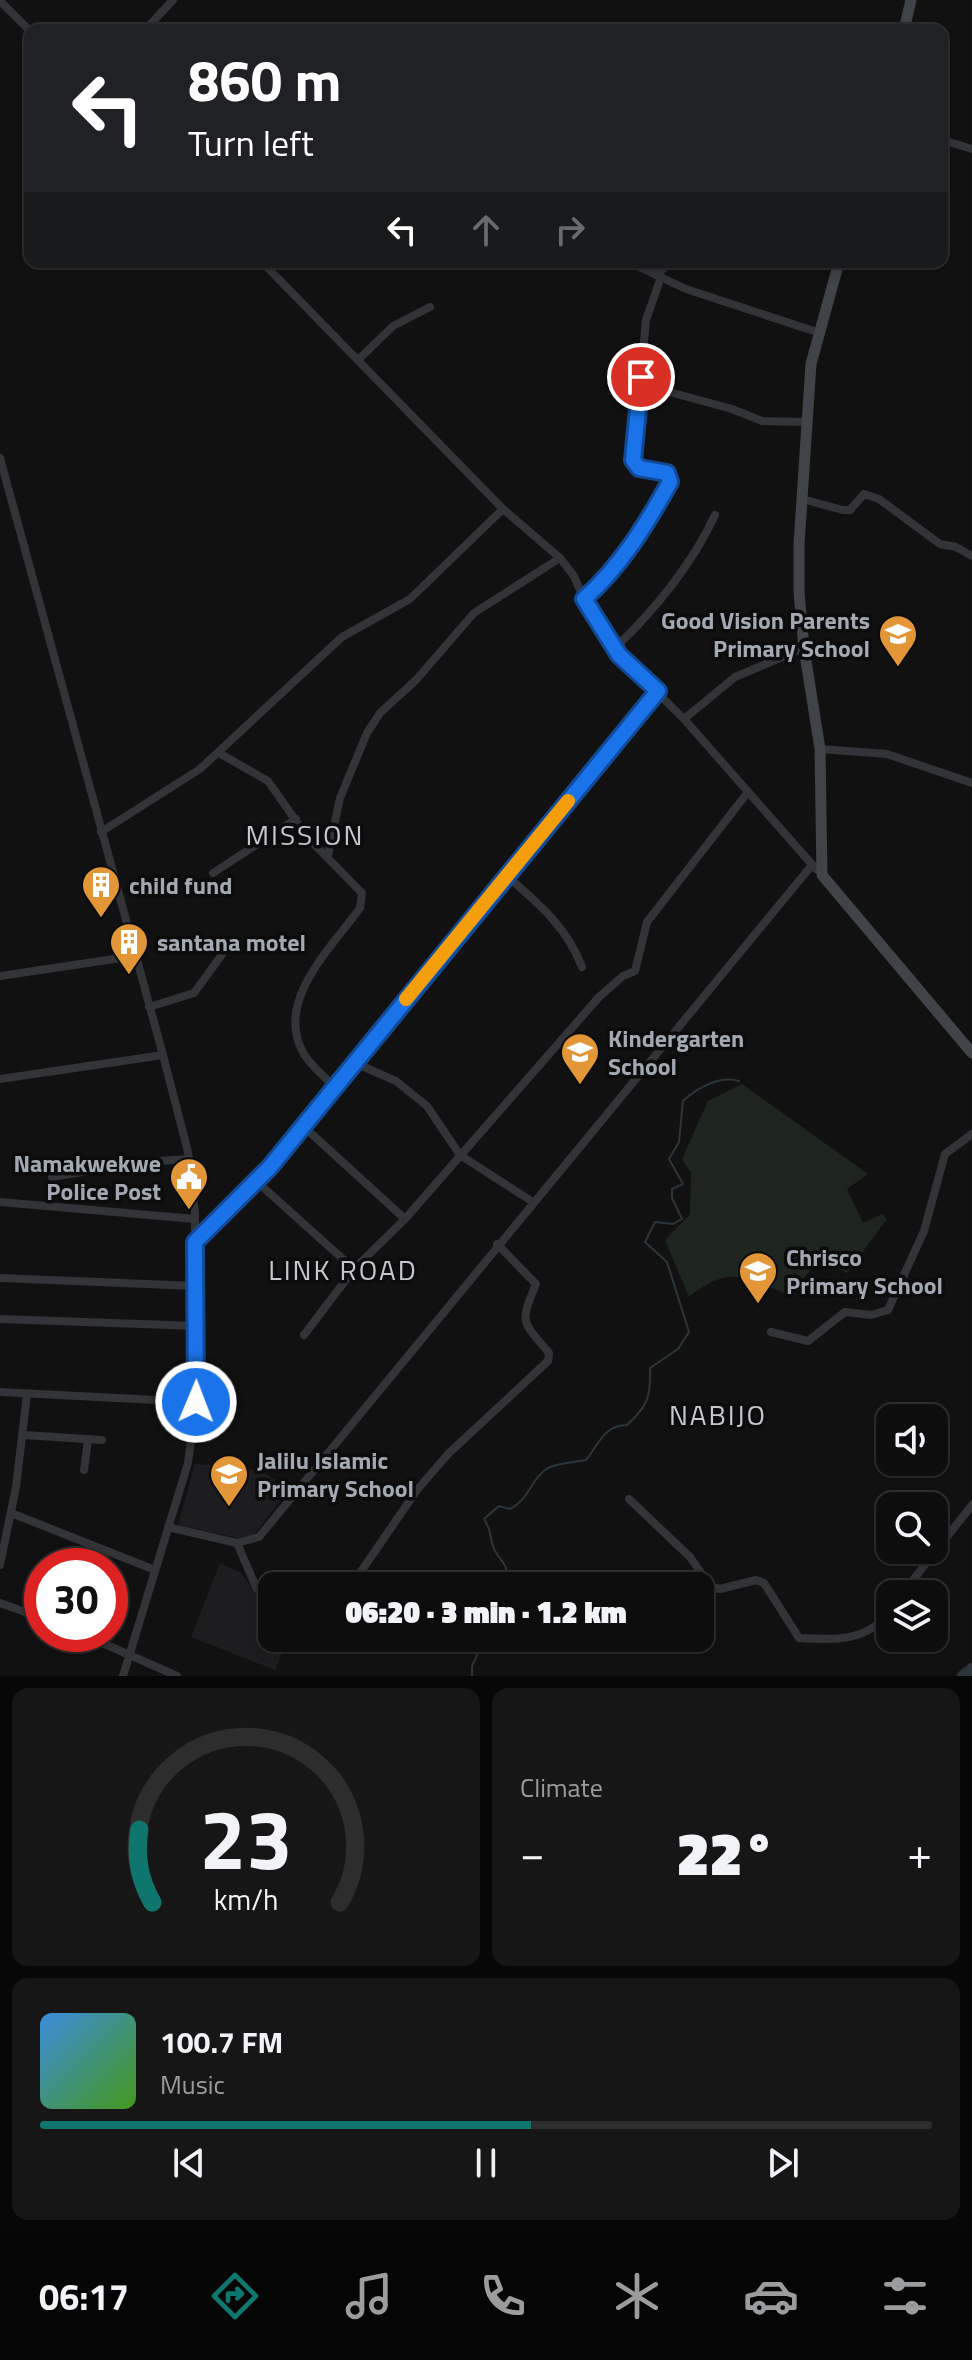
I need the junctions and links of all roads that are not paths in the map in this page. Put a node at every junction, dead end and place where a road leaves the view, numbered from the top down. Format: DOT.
graph roads {
  1 [pos="173,0"];
  2 [pos="911,0"];
  3 [pos="0,1"];
  4 [pos="151,24"];
  5 [pos="905,24"];
  6 [pos="24,25"];
  7 [pos="948,142"];
  8 [pos="972,149"];
  9 [pos="268,268"];
  10 [pos="642,268"];
  11 [pos="666,268"];
  12 [pos="837,268"];
  13 [pos="659,276"];
  14 [pos="430,307"];
  15 [pos="820,333"];
  16 [pos="358,360"];
  17 [pos="640,384"];
  18 [pos="805,422"];
  19 [pos="0,458"];
  20 [pos="802,499"];
  21 [pos="503,509"];
  22 [pos="715,515"];
  23 [pos="972,556"];
  24 [pos="560,558"];
  25 [pos="584,599"];
  26 [pos="616,647"];
  27 [pos="804,648"];
  28 [pos="658,691"];
  29 [pos="684,719"];
  30 [pos="820,749"];
  31 [pos="219,753"];
  32 [pos="972,783"];
  33 [pos="748,792"];
  34 [pos="296,819"];
  35 [pos="101,832"];
  36 [pos="328,855"];
  37 [pos="812,865"];
  38 [pos="213,873"];
  39 [pos="822,875"];
  40 [pos="507,876"];
  41 [pos="226,949"];
  42 [pos="134,956"];
  43 [pos="582,967"];
  44 [pos="0,976"];
  45 [pos="149,1007"];
  46 [pos="972,1053"];
  47 [pos="163,1055"];
  48 [pos="355,1063"];
  49 [pos="0,1079"];
  50 [pos="333,1086"];
  51 [pos="303,1126"];
  52 [pos="972,1134"];
  53 [pos="460,1155"];
  54 [pos="189,1159"];
  55 [pos="52,1177"];
  56 [pos="256,1181"];
  57 [pos="0,1202"];
  58 [pos="533,1202"];
  59 [pos="195,1219"];
  60 [pos="405,1219"];
  61 [pos="195,1242"];
  62 [pos="497,1244"];
  63 [pos="354,1269"];
  64 [pos="0,1278"];
  65 [pos="196,1286"];
  66 [pos="0,1319"];
  67 [pos="197,1326"];
  68 [pos="771,1332"];
  69 [pos="304,1335"];
  70 [pos="0,1392"];
  71 [pos="27,1394"];
  72 [pos="196,1402"];
  73 [pos="24,1435"];
  74 [pos="88,1440"];
  75 [pos="102,1440"];
  76 [pos="84,1470"];
  77 [pos="629,1499"];
  78 [pos="972,1505"];
  79 [pos="11,1513"];
  80 [pos="168,1527"];
  81 [pos="237,1543"];
  82 [pos="0,1565"];
  83 [pos="155,1570"];
  84 [pos="361,1572"];
  85 [pos="913,1580"];
  86 [pos="258,1588"];
  87 [pos="0,1603"];
  88 [pos="24,1612"];
  89 [pos="876,1628"];
  90 [pos="121,1652"];
  91 [pos="130,1656"];
  92 [pos="123,1676"];
  93 [pos="177,1676"];
  1 -- 4 [label="street"];
  2 -- 5 [label="street"];
  3 -- 6 [label="street"];
  7 -- 8 [label="street"];
  9 -- 16 [label="street"];
  10 -- 13 [label="street"];
  11 -- 13 [label="street"];
  12 -- 15 [label="street"];
  13 -- 15 [label="street"];
  13 -- 17 [label="street"];
  14 -- 16 [label="street"];
  15 -- 18 [label="street"];
  16 -- 21 [label="street"];
  17 -- 18 [label="street"];
  17 -- 25 [label="street"];
  18 -- 20 [label="street"];
  19 -- 35 [label="street"];
  20 -- 23 [label="street"];
  20 -- 27 [label="street"];
  21 -- 24 [label="street"];
  21 -- 31 [label="street"];
  22 -- 26 [label="street"];
  24 -- 25 [label="street"];
  24 -- 36 [label="street"];
  25 -- 26 [label="street"];
  26 -- 28 [label="street"];
  27 -- 29 [label="street"];
  27 -- 30 [label="street"];
  28 -- 29 [label="street"];
  28 -- 40 [label="street"];
  29 -- 33 [label="street"];
  30 -- 32 [label="street"];
  30 -- 39 [label="street"];
  31 -- 34 [label="street"];
  31 -- 35 [label="street"];
  33 -- 37 [label="street"];
  33 -- 53 [label="street"];
  34 -- 36 [label="street"];
  34 -- 38 [label="street"];
  35 -- 42 [label="street"];
  36 -- 50 [label="street"];
  37 -- 39 [label="street"];
  37 -- 58 [label="street"];
  39 -- 46 [label="street"];
  40 -- 43 [label="street"];
  40 -- 48 [label="street"];
  41 -- 45 [label="street"];
  42 -- 44 [label="street"];
  42 -- 45 [label="street"];
  45 -- 47 [label="street"];
  47 -- 49 [label="street"];
  47 -- 54 [label="street"];
  48 -- 50 [label="street"];
  48 -- 53 [label="street"];
  50 -- 51 [label="street"];
  51 -- 56 [label="street"];
  51 -- 60 [label="street"];
  52 -- 68 [label="street"];
  53 -- 58 [label="street"];
  53 -- 60 [label="street"];
  54 -- 55 [label="street"];
  54 -- 59 [label="street"];
  56 -- 61 [label="street"];
  56 -- 63 [label="street"];
  57 -- 59 [label="street"];
  58 -- 62 [label="street"];
  59 -- 61 [label="street"];
  60 -- 63 [label="street"];
  61 -- 65 [label="street"];
  62 -- 81 [label="street"];
  62 -- 84 [label="street"];
  63 -- 69 [label="street"];
  64 -- 65 [label="street"];
  65 -- 67 [label="street"];
  66 -- 67 [label="street"];
  67 -- 72 [label="street"];
  70 -- 71 [label="street"];
  71 -- 72 [label="street"];
  71 -- 73 [label="street"];
  72 -- 80 [label="street"];
  73 -- 74 [label="street"];
  73 -- 79 [label="street"];
  74 -- 75 [label="street"];
  74 -- 76 [label="street"];
  77 -- 89 [label="street"];
  78 -- 85 [label="street"];
  79 -- 82 [label="street"];
  79 -- 83 [label="street"];
  80 -- 81 [label="street"];
  80 -- 83 [label="street"];
  81 -- 86 [label="street"];
  83 -- 91 [label="street"];
  87 -- 88 [label="street"];
  90 -- 91 [label="street"];
  91 -- 92 [label="street"];
  91 -- 93 [label="street"];
}
